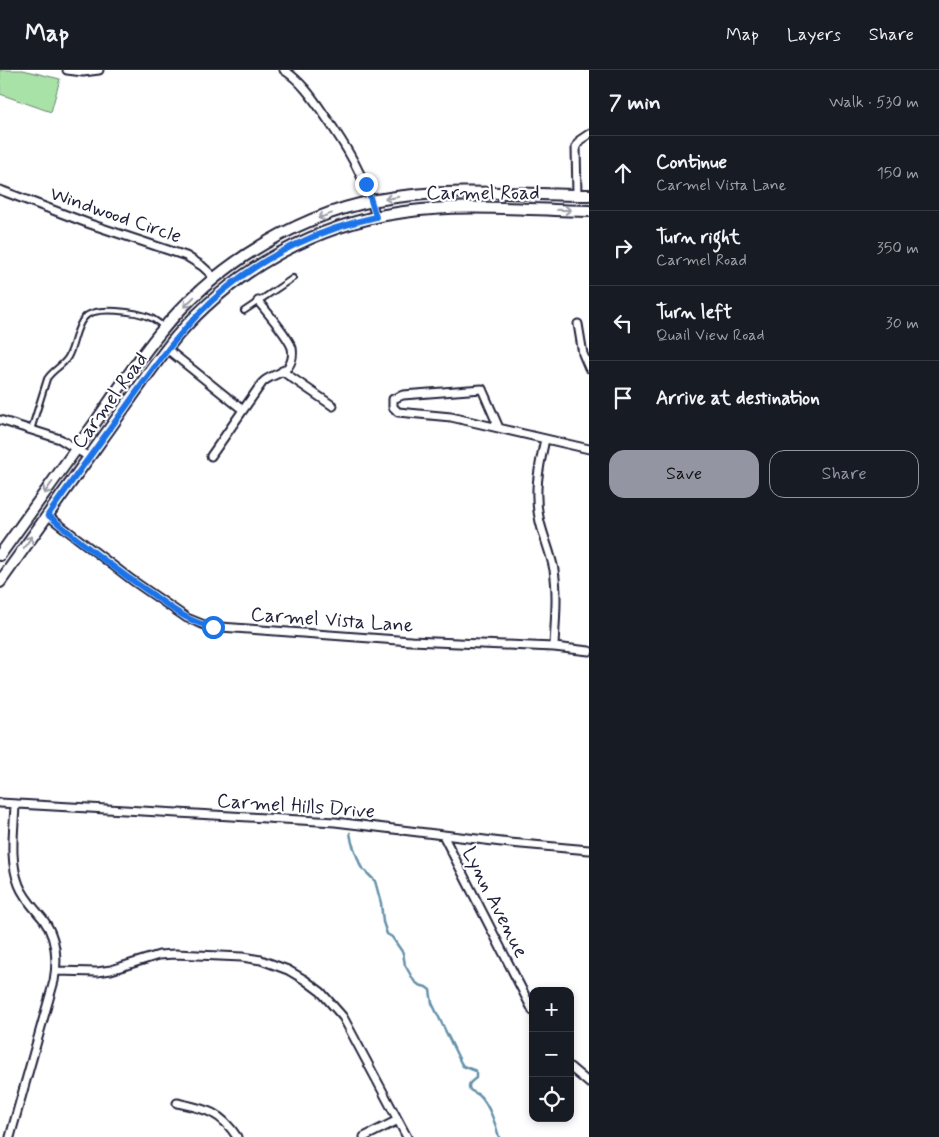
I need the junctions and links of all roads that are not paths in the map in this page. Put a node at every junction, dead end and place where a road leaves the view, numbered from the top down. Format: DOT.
graph roads {
  1 [pos="67,70"];
  2 [pos="99,70"];
  3 [pos="284,70"];
  4 [pos="589,134"];
  5 [pos="0,190"];
  6 [pos="577,196"];
  7 [pos="589,196"];
  8 [pos="372,202"];
  9 [pos="589,211"];
  10 [pos="376,217"];
  11 [pos="215,278"];
  12 [pos="293,278"];
  13 [pos="258,300"];
  14 [pos="244,311"];
  15 [pos="578,324"];
  16 [pos="164,328"];
  17 [pos="167,349"];
  18 [pos="589,368"];
  19 [pos="282,371"];
  20 [pos="333,406"];
  21 [pos="243,410"];
  22 [pos="0,420"];
  23 [pos="499,428"];
  24 [pos="31,430"];
  25 [pos="545,439"];
  26 [pos="77,448"];
  27 [pos="589,449"];
  28 [pos="211,456"];
  29 [pos="89,457"];
  30 [pos="48,515"];
  31 [pos="0,555"];
  32 [pos="0,582"];
  33 [pos="554,647"];
  34 [pos="589,651"];
  35 [pos="0,803"];
  36 [pos="15,805"];
  37 [pos="443,835"];
  38 [pos="589,850"];
  39 [pos="56,971"];
  40 [pos="529,1003"];
  41 [pos="574,1070"];
  42 [pos="589,1083"];
  43 [pos="176,1103"];
  44 [pos="398,1120"];
  45 [pos="10,1137"];
  46 [pos="237,1137"];
  47 [pos="364,1137"];
  48 [pos="408,1137"];
  1 -- 2 [label="street"];
  3 -- 8 [label="street"];
  4 -- 6 [label="street"];
  5 -- 11 [label="street, Windwood Circle"];
  6 -- 7 [label="main road, Carmel Road"];
  6 -- 8 [label="main road, Carmel Road, one-way"];
  8 -- 10 [label="street"];
  8 -- 11 [label="main road, Carmel Road, one-way"];
  10 -- 9 [label="main road, Carmel Road, one-way"];
  10 -- 17 [label="main road, Carmel Road"];
  11 -- 16 [label="main road, Carmel Road, one-way"];
  12 -- 13 [label="lane"];
  13 -- 14 [label="lane"];
  13 -- 19 [label="street"];
  15 -- 18 [label="street"];
  16 -- 24 [label="lane"];
  16 -- 26 [label="main road, Carmel Road"];
  17 -- 21 [label="street"];
  17 -- 29 [label="main road, Carmel Road"];
  19 -- 20 [label="street"];
  19 -- 21 [label="street"];
  21 -- 28 [label="street"];
  22 -- 24 [label="street"];
  23 -- 23 [label="street"];
  23 -- 25 [label="street"];
  24 -- 26 [label="street"];
  25 -- 27 [label="street"];
  25 -- 33 [label="street"];
  26 -- 29 [label="street"];
  26 -- 31 [label="main road, Carmel Road, one-way"];
  29 -- 30 [label="main road, Carmel Road"];
  32 -- 30 [label="main road, Carmel Road, one-way"];
  30 -- 33 [label="street, Carmel Vista Lane"];
  33 -- 34 [label="street, Carmel Vista Lane"];
  35 -- 36 [label="street, Carmel Hills Drive"];
  36 -- 37 [label="street, Carmel Hills Drive"];
  36 -- 39 [label="street"];
  37 -- 38 [label="street, Carmel Hills Drive"];
  37 -- 40 [label="street, Lynn Avenue"];
  39 -- 44 [label="street"];
  39 -- 45 [label="street"];
  41 -- 42 [label="street"];
  43 -- 46 [label="street"];
  44 -- 47 [label="street"];
  44 -- 48 [label="street"];
}
